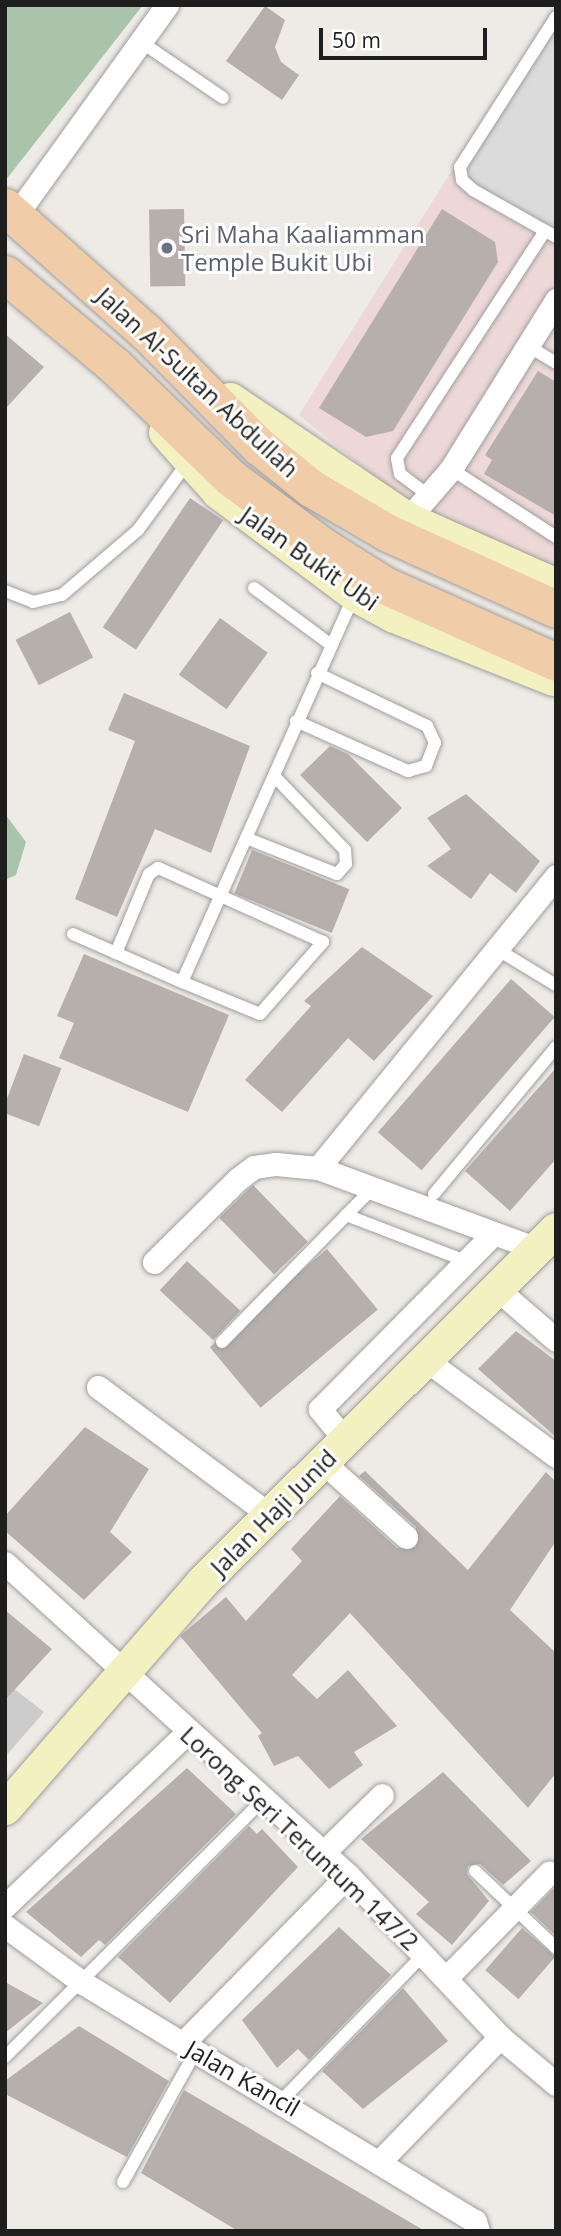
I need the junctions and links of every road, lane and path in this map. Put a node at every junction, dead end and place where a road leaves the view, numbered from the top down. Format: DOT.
graph roads {
  1 [pos="167,5"];
  2 [pos="556,17"];
  3 [pos="141,42"];
  4 [pos="223,99"];
  5 [pos="11,211"];
  6 [pos="551,234"];
  7 [pos="5,274"];
  8 [pos="556,300"];
  9 [pos="146,331"];
  10 [pos="528,346"];
  11 [pos="556,363"];
  12 [pos="115,366"];
  13 [pos="188,462"];
  14 [pos="451,469"];
  15 [pos="418,507"];
  16 [pos="556,537"];
  17 [pos="556,585"];
  18 [pos="254,587"];
  19 [pos="5,591"];
  20 [pos="355,595"];
  21 [pos="556,609"];
  22 [pos="330,644"];
  23 [pos="556,662"];
  24 [pos="317,673"];
  25 [pos="556,680"];
  26 [pos="296,722"];
  27 [pos="274,776"];
  28 [pos="246,838"];
  29 [pos="556,876"];
  30 [pos="222,893"];
  31 [pos="73,934"];
  32 [pos="500,950"];
  33 [pos="116,953"];
  34 [pos="182,982"];
  35 [pos="556,985"];
  36 [pos="556,1047"];
  37 [pos="318,1168"];
  38 [pos="374,1187"];
  39 [pos="434,1194"];
  40 [pos="346,1215"];
  41 [pos="494,1233"];
  42 [pos="547,1239"];
  43 [pos="466,1261"];
  44 [pos="153,1262"];
  45 [pos="497,1289"];
  46 [pos="556,1340"];
  47 [pos="222,1342"];
  48 [pos="426,1360"];
  49 [pos="98,1387"];
  50 [pos="334,1451"];
  51 [pos="556,1456"];
  52 [pos="271,1516"];
  53 [pos="406,1537"];
  54 [pos="5,1563"];
  55 [pos="126,1673"];
  56 [pos="188,1732"];
  57 [pos="382,1795"];
  58 [pos="265,1798"];
  59 [pos="5,1808"];
  60 [pos="324,1853"];
  61 [pos="475,1871"];
  62 [pos="549,1873"];
  63 [pos="348,1875"];
  64 [pos="5,1906"];
  65 [pos="512,1909"];
  66 [pos="5,1926"];
  67 [pos="556,1948"];
  68 [pos="424,1954"];
  69 [pos="447,1977"];
  70 [pos="83,1983"];
  71 [pos="499,2037"];
  72 [pos="190,2047"];
  73 [pos="5,2057"];
  74 [pos="556,2084"];
  75 [pos="282,2100"];
  76 [pos="380,2161"];
  77 [pos="123,2182"];
  78 [pos="478,2231"];
  1 -- 3 [label="street"];
  2 -- 6 [label="lane"];
  3 -- 4 [label="lane"];
  3 -- 5 [label="street"];
  5 -- 9 [label="main road, Jalan Al-Sultan Abdullah"];
  6 -- 15 [label="lane"];
  7 -- 12 [label="main road, Jalan Al-Sultan Abdullah"];
  8 -- 10 [label="street"];
  9 -- 15 [label="street"];
  9 -- 21 [label="main road, Jalan Al-Sultan Abdullah"];
  10 -- 11 [label="lane"];
  10 -- 14 [label="street"];
  12 -- 13 [label="street, Jalan Bukit Ubi"];
  12 -- 23 [label="main road, Jalan Al-Sultan Abdullah"];
  13 -- 19 [label="lane"];
  13 -- 20 [label="street, Jalan Bukit Ubi"];
  14 -- 15 [label="street"];
  14 -- 16 [label="lane"];
  15 -- 17 [label="street"];
  18 -- 22 [label="lane"];
  20 -- 22 [label="lane"];
  20 -- 25 [label="street, Jalan Bukit Ubi"];
  22 -- 24 [label="lane"];
  24 -- 26 [label="lane"];
  24 -- 26 [label="lane"];
  26 -- 27 [label="lane"];
  27 -- 28 [label="lane"];
  27 -- 28 [label="lane"];
  28 -- 30 [label="lane"];
  29 -- 32 [label="street"];
  30 -- 33 [label="lane"];
  30 -- 34 [label="lane"];
  30 -- 34 [label="lane"];
  31 -- 33 [label="lane"];
  32 -- 35 [label="lane"];
  32 -- 37 [label="street"];
  33 -- 34 [label="lane"];
  36 -- 39 [label="lane"];
  37 -- 38 [label="street"];
  37 -- 44 [label="street"];
  38 -- 40 [label="lane"];
  38 -- 41 [label="street"];
  40 -- 43 [label="lane"];
  40 -- 47 [label="lane"];
  41 -- 42 [label="street"];
  41 -- 43 [label="street"];
  42 -- 45 [label="street, Jalan Haji Junid"];
  43 -- 50 [label="street"];
  45 -- 46 [label="street"];
  45 -- 48 [label="street, Jalan Haji Junid"];
  48 -- 50 [label="street, Jalan Haji Junid"];
  48 -- 51 [label="street"];
  49 -- 52 [label="street"];
  50 -- 52 [label="street, Jalan Haji Junid"];
  50 -- 53 [label="street"];
  52 -- 55 [label="street, Jalan Haji Junid"];
  54 -- 55 [label="street, Lorong Seri Teruntum 147/2"];
  55 -- 56 [label="street, Lorong Seri Teruntum 147/2"];
  55 -- 59 [label="street, Jalan Haji Junid"];
  56 -- 58 [label="street, Lorong Seri Teruntum 147/2"];
  56 -- 64 [label="street"];
  57 -- 60 [label="street"];
  58 -- 60 [label="street, Lorong Seri Teruntum 147/2"];
  58 -- 70 [label="lane"];
  60 -- 63 [label="street, Lorong Seri Teruntum 147/2"];
  61 -- 65 [label="lane"];
  62 -- 65 [label="street"];
  63 -- 68 [label="street, Lorong Seri Teruntum 147/2"];
  63 -- 72 [label="street"];
  65 -- 67 [label="lane"];
  65 -- 69 [label="street"];
  66 -- 70 [label="street, Jalan Kancil"];
  68 -- 69 [label="street, Lorong Seri Teruntum 147/2"];
  68 -- 75 [label="lane"];
  69 -- 71 [label="street, Lorong Seri Teruntum 147/2"];
  70 -- 72 [label="street, Jalan Kancil"];
  70 -- 73 [label="lane"];
  71 -- 74 [label="street, Lorong Seri Teruntum 147/2"];
  71 -- 76 [label="street"];
  72 -- 75 [label="street, Jalan Kancil"];
  72 -- 77 [label="lane"];
  75 -- 76 [label="street, Jalan Kancil"];
  76 -- 78 [label="street, Jalan Kancil"];
}
